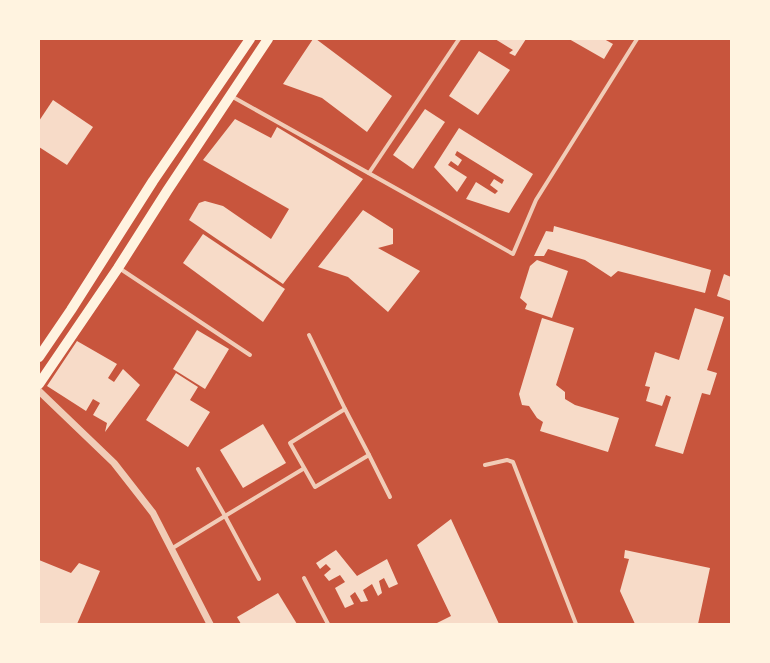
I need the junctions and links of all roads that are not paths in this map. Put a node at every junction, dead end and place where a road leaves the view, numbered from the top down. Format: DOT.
graph roads {
  1 [pos="250,39"];
  2 [pos="268,39"];
  3 [pos="458,39"];
  4 [pos="637,39"];
  5 [pos="231,95"];
  6 [pos="369,173"];
  7 [pos="118,268"];
  8 [pos="309,335"];
  9 [pos="250,354"];
  10 [pos="39,357"];
  11 [pos="39,384"];
  12 [pos="39,391"];
  13 [pos="344,409"];
  14 [pos="369,454"];
  15 [pos="485,465"];
  16 [pos="198,469"];
  17 [pos="303,469"];
  18 [pos="390,497"];
  19 [pos="225,516"];
  20 [pos="170,549"];
  21 [pos="304,578"];
  22 [pos="259,579"];
  23 [pos="210,624"];
  24 [pos="328,624"];
  25 [pos="576,624"];
  1 -- 10 [label="main road"];
  2 -- 5 [label="main road"];
  3 -- 6 [label="street"];
  4 -- 6 [label="street"];
  5 -- 6 [label="street"];
  5 -- 7 [label="main road"];
  7 -- 9 [label="street"];
  7 -- 11 [label="main road"];
  8 -- 13 [label="street"];
  12 -- 20 [label="street"];
  13 -- 14 [label="street"];
  13 -- 17 [label="street"];
  14 -- 17 [label="street"];
  14 -- 18 [label="street"];
  15 -- 25 [label="street"];
  16 -- 19 [label="street"];
  17 -- 19 [label="street"];
  19 -- 20 [label="street"];
  19 -- 22 [label="street"];
  20 -- 23 [label="street"];
  21 -- 24 [label="street"];
}
